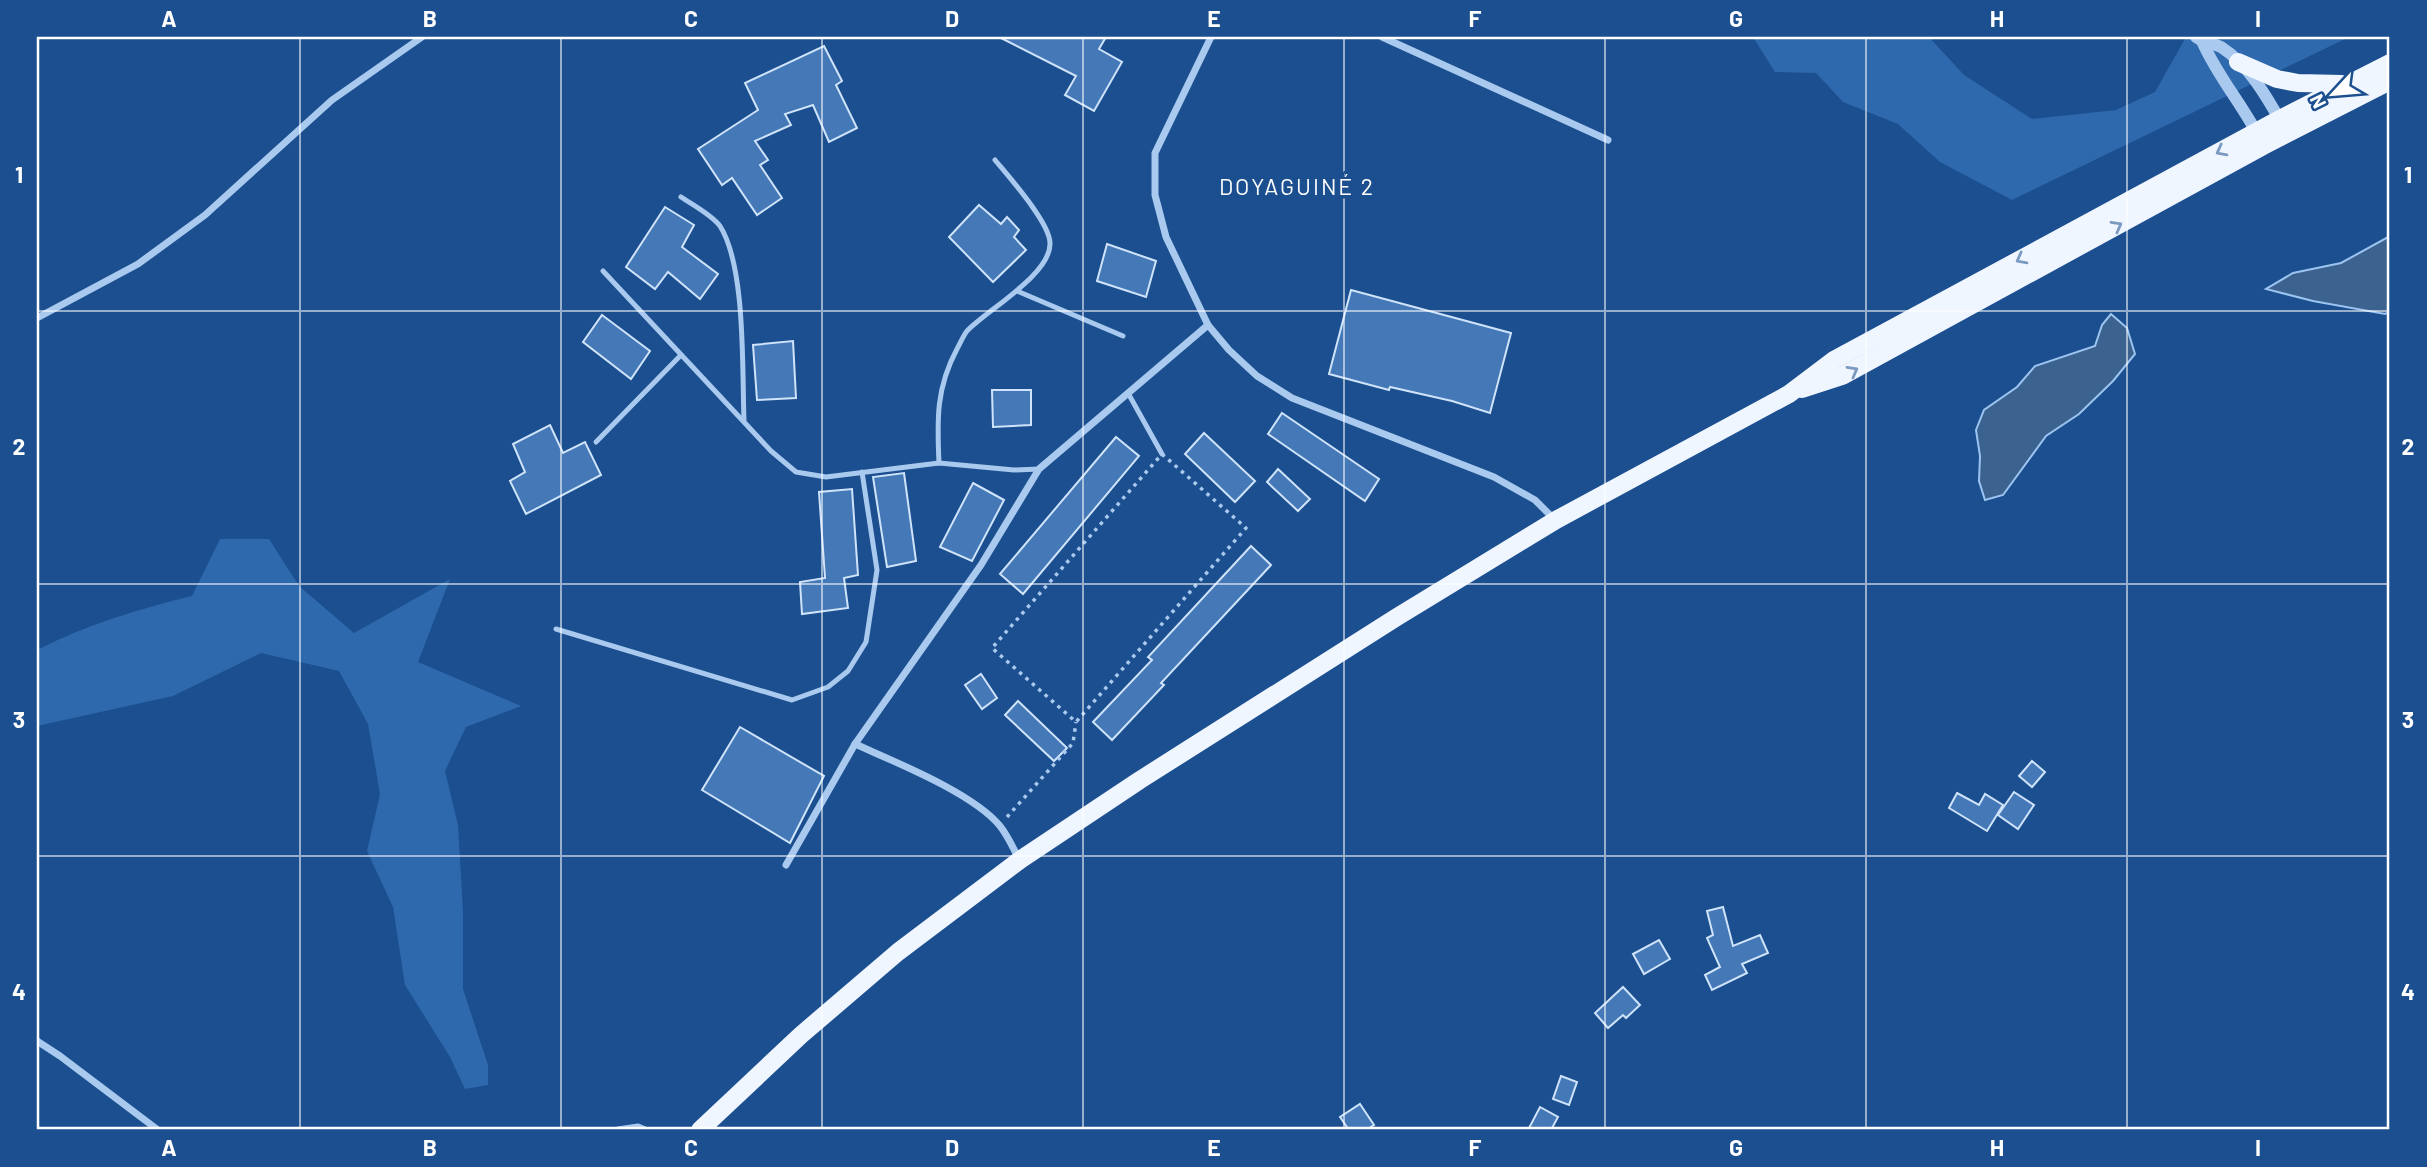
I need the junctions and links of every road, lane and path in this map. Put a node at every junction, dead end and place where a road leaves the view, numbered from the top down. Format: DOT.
graph roads {
  1 [pos="422,37"];
  2 [pos="1211,37"];
  3 [pos="1382,37"];
  4 [pos="2199,39"];
  5 [pos="2238,62"];
  6 [pos="2390,63"];
  7 [pos="2390,81"];
  8 [pos="2346,84"];
  9 [pos="2284,126"];
  10 [pos="2260,139"];
  11 [pos="1608,140"];
  12 [pos="995,160"];
  13 [pos="681,197"];
  14 [pos="603,271"];
  15 [pos="1017,291"];
  16 [pos="37,318"];
  17 [pos="1208,325"];
  18 [pos="1123,336"];
  19 [pos="681,355"];
  20 [pos="1128,393"];
  21 [pos="744,422"];
  22 [pos="596,442"];
  23 [pos="1162,454"];
  24 [pos="939,463"];
  25 [pos="1039,469"];
  26 [pos="862,472"];
  27 [pos="1556,520"];
  28 [pos="556,629"];
  29 [pos="1076,722"];
  30 [pos="855,744"];
  31 [pos="999,825"];
  32 [pos="1020,860"];
  33 [pos="786,865"];
  34 [pos="37,1041"];
  35 [pos="158,1130"];
  36 [pos="618,1130"];
  37 [pos="645,1130"];
  38 [pos="700,1130"];
  1 -- 16 [label="street"];
  2 -- 17 [label="street"];
  3 -- 11 [label="street"];
  4 -- 5 [label="street"];
  4 -- 10 [label="street"];
  5 -- 8 [label="main road"];
  5 -- 9 [label="street"];
  6 -- 8 [label="main road"];
  7 -- 9 [label="main road"];
  8 -- 9 [label="main road"];
  9 -- 10 [label="main road"];
  10 -- 27 [label="main road"];
  12 -- 15 [label="lane"];
  13 -- 21 [label="lane"];
  14 -- 19 [label="lane"];
  15 -- 18 [label="lane"];
  15 -- 24 [label="lane"];
  17 -- 20 [label="street"];
  17 -- 27 [label="street"];
  19 -- 21 [label="lane"];
  19 -- 22 [label="lane"];
  20 -- 23 [label="lane"];
  20 -- 25 [label="street"];
  21 -- 26 [label="lane"];
  23 -- 29 [label="path"];
  23 -- 29 [label="path"];
  24 -- 25 [label="lane"];
  24 -- 26 [label="lane"];
  25 -- 30 [label="street"];
  26 -- 28 [label="lane"];
  27 -- 32 [label="main road"];
  29 -- 31 [label="path"];
  30 -- 31 [label="street"];
  30 -- 33 [label="street"];
  31 -- 32 [label="street"];
  32 -- 38 [label="main road"];
  34 -- 35 [label="street"];
  36 -- 37 [label="street"];
}
